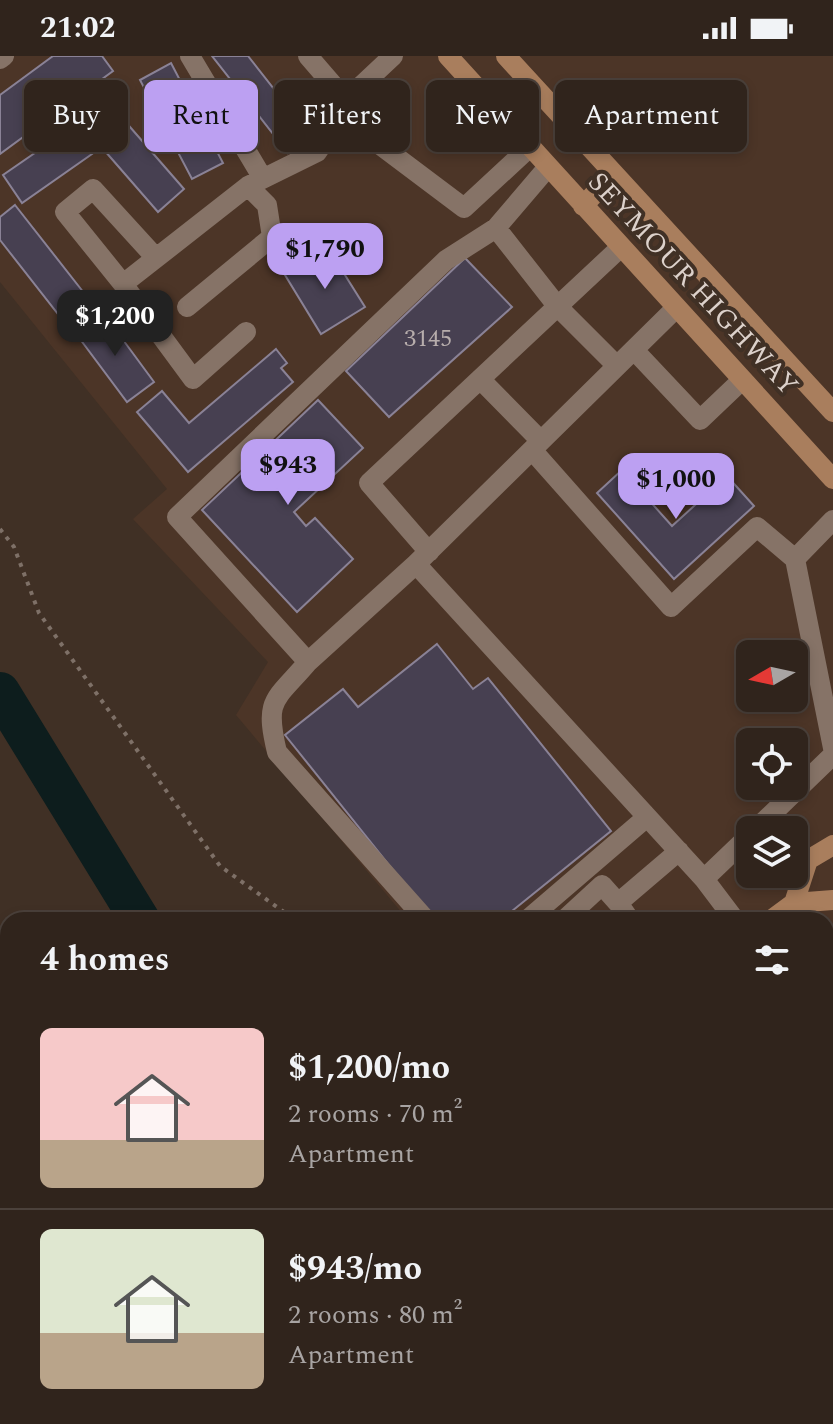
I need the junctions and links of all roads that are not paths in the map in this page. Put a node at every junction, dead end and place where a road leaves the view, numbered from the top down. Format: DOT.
graph roads {
  1 [pos="190,56"];
  2 [pos="308,56"];
  3 [pos="393,56"];
  4 [pos="448,56"];
  5 [pos="506,56"];
  6 [pos="324,80"];
  7 [pos="369,80"];
  8 [pos="470,80"];
  9 [pos="317,152"];
  10 [pos="397,152"];
  11 [pos="525,152"];
  12 [pos="534,152"];
  13 [pos="548,167"];
  14 [pos="612,175"];
  15 [pos="255,182"];
  16 [pos="583,206"];
  17 [pos="496,228"];
  18 [pos="621,247"];
  19 [pos="156,258"];
  20 [pos="123,284"];
  21 [pos="187,307"];
  22 [pos="558,307"];
  23 [pos="676,308"];
  24 [pos="246,332"];
  25 [pos="634,350"];
  26 [pos="617,366"];
  27 [pos="480,379"];
  28 [pos="742,380"];
  29 [pos="833,412"];
  30 [pos="536,446"];
  31 [pos="833,479"];
  32 [pos="833,520"];
  33 [pos="423,558"];
  34 [pos="795,559"];
  35 [pos="308,662"];
  36 [pos="833,748"];
  37 [pos="833,755"];
  38 [pos="770,816"];
  39 [pos="647,817"];
  40 [pos="833,845"];
  41 [pos="736,848"];
  42 [pos="679,851"];
  43 [pos="704,879"];
  44 [pos="833,900"];
  45 [pos="794,903"];
  46 [pos="419,912"];
  47 [pos="536,912"];
  48 [pos="573,912"];
  49 [pos="624,912"];
  50 [pos="729,912"];
  51 [pos="782,912"];
  1 -- 15 [label="lane"];
  2 -- 6 [label="lane"];
  3 -- 7 [label="lane"];
  4 -- 8 [label="main road, SEYMOUR HIGHWAY"];
  5 -- 14 [label="main road, SEYMOUR HIGHWAY"];
  9 -- 15 [label="lane"];
  10 -- 11 [label="lane"];
  12 -- 13 [label="main road, SEYMOUR HIGHWAY"];
  13 -- 16 [label="main road, SEYMOUR HIGHWAY"];
  13 -- 17 [label="lane"];
  14 -- 16 [label="main road"];
  14 -- 29 [label="main road, SEYMOUR HIGHWAY"];
  15 -- 19 [label="lane"];
  15 -- 21 [label="lane"];
  16 -- 18 [label="main road, SEYMOUR HIGHWAY"];
  17 -- 22 [label="lane"];
  17 -- 35 [label="lane"];
  18 -- 22 [label="lane"];
  18 -- 23 [label="main road, SEYMOUR HIGHWAY"];
  19 -- 20 [label="lane"];
  19 -- 20 [label="lane"];
  20 -- 24 [label="lane"];
  22 -- 26 [label="lane"];
  22 -- 27 [label="lane"];
  23 -- 25 [label="lane"];
  23 -- 28 [label="main road, SEYMOUR HIGHWAY"];
  25 -- 26 [label="lane"];
  25 -- 28 [label="lane"];
  26 -- 30 [label="lane"];
  27 -- 30 [label="lane"];
  27 -- 33 [label="lane"];
  28 -- 31 [label="main road, SEYMOUR HIGHWAY"];
  30 -- 33 [label="lane"];
  30 -- 34 [label="lane"];
  32 -- 34 [label="lane"];
  33 -- 35 [label="lane"];
  33 -- 39 [label="lane"];
  34 -- 36 [label="lane"];
  35 -- 46 [label="lane"];
  37 -- 38 [label="lane"];
  39 -- 42 [label="lane"];
  39 -- 47 [label="lane"];
  40 -- 45 [label="main road"];
  41 -- 43 [label="lane"];
  42 -- 43 [label="lane"];
  42 -- 49 [label="lane"];
  43 -- 50 [label="lane"];
  44 -- 45 [label="main road"];
  45 -- 51 [label="main road"];
  48 -- 49 [label="lane"];
}
